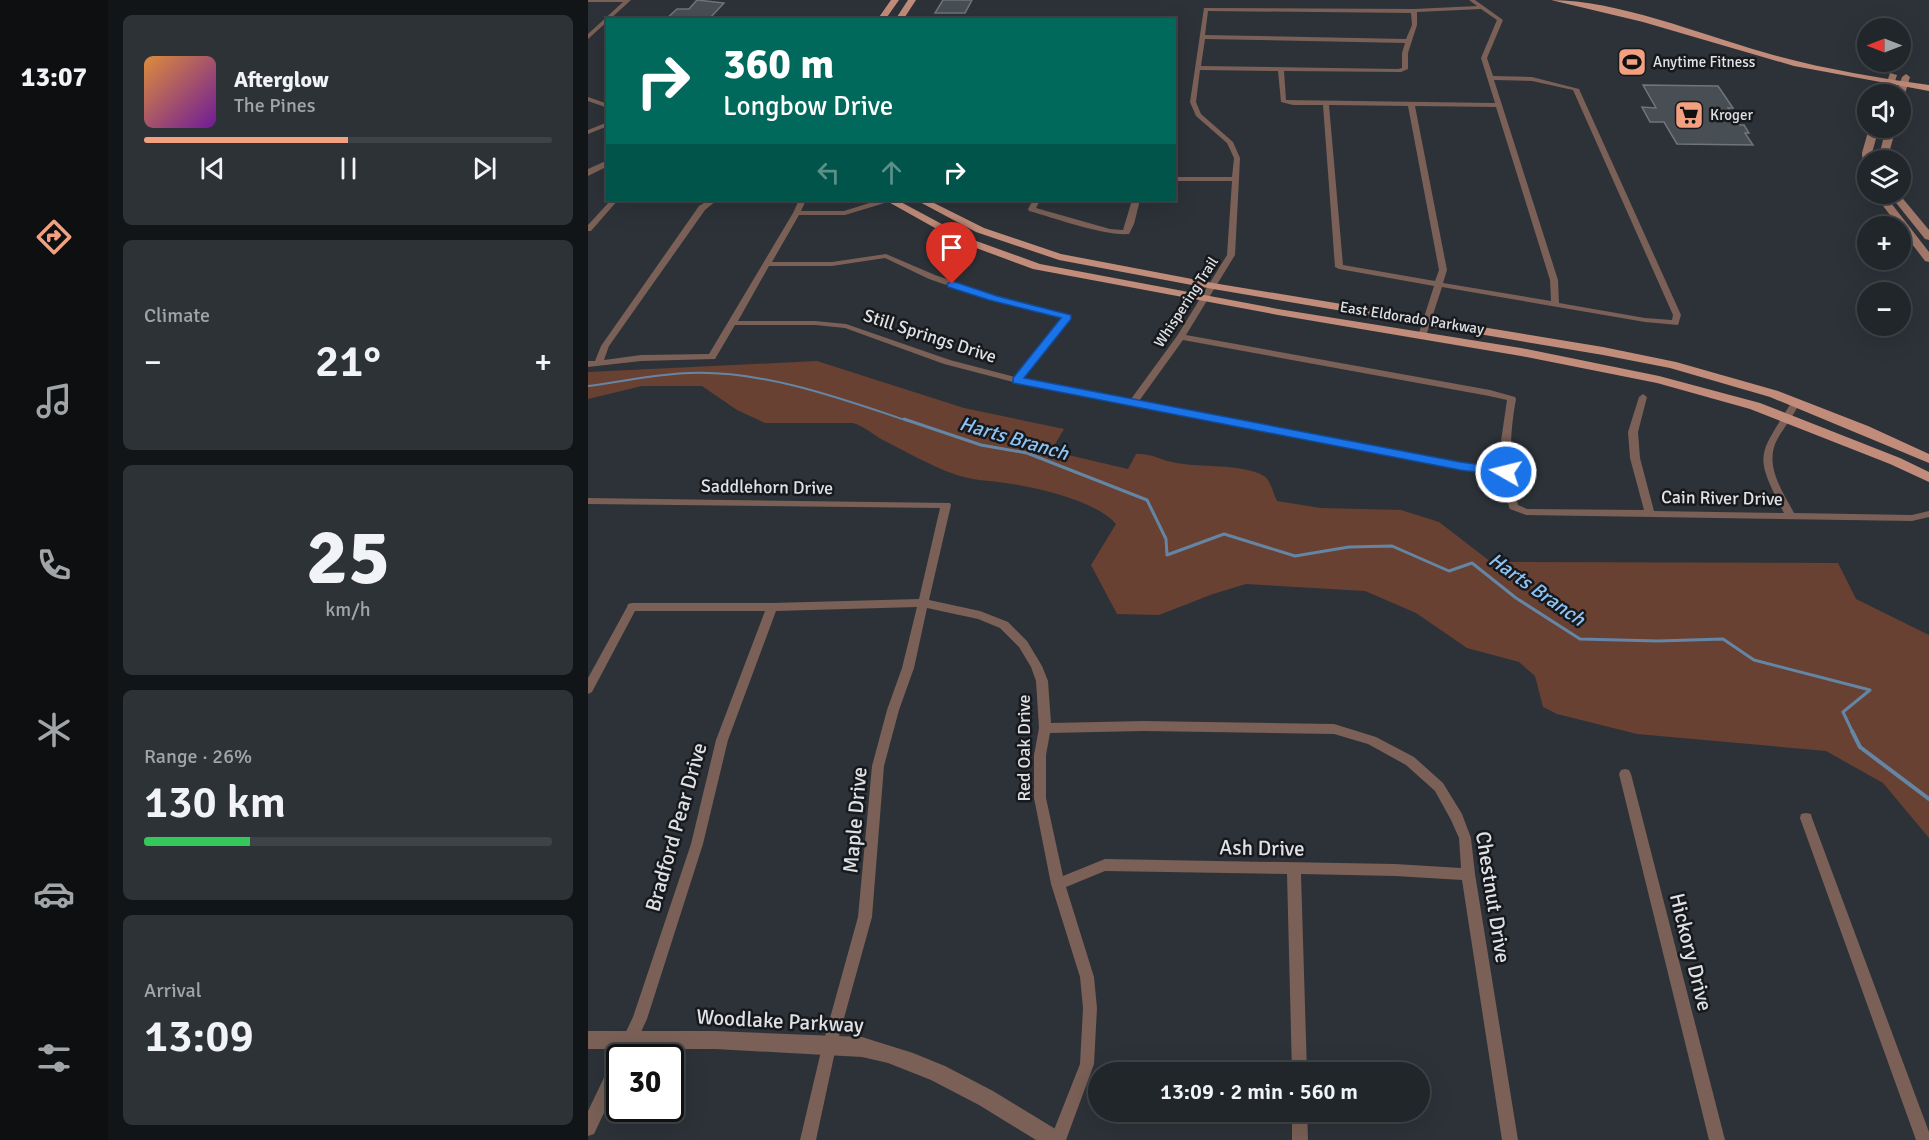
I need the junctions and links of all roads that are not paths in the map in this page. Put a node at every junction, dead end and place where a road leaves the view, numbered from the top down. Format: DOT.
graph roads {
  1 [pos="588,0"];
  2 [pos="628,0"];
  3 [pos="895,0"];
  4 [pos="912,0"];
  5 [pos="1472,0"];
  6 [pos="1555,0"];
  7 [pos="1596,0"];
  8 [pos="1483,7"];
  9 [pos="1414,10"];
  10 [pos="609,18"];
  11 [pos="882,18"];
  12 [pos="900,18"];
  13 [pos="606,20"];
  14 [pos="1672,22"];
  15 [pos="588,37"];
  16 [pos="1202,37"];
  17 [pos="1407,41"];
  18 [pos="1197,68"];
  19 [pos="1281,69"];
  20 [pos="1490,78"];
  21 [pos="1893,79"];
  22 [pos="1929,80"];
  23 [pos="1906,81"];
  24 [pos="1891,84"];
  25 [pos="1905,84"];
  26 [pos="1929,88"];
  27 [pos="588,99"];
  28 [pos="1326,104"];
  29 [pos="1411,104"];
  30 [pos="606,105"];
  31 [pos="1497,105"];
  32 [pos="606,125"];
  33 [pos="588,132"];
  34 [pos="606,154"];
  35 [pos="588,163"];
  36 [pos="606,163"];
  37 [pos="588,173"];
  38 [pos="1176,179"];
  39 [pos="1236,179"];
  40 [pos="613,201"];
  41 [pos="711,201"];
  42 [pos="802,201"];
  43 [pos="884,201"];
  44 [pos="889,201"];
  45 [pos="923,201"];
  46 [pos="1036,201"];
  47 [pos="1136,201"];
  48 [pos="1889,206"];
  49 [pos="1904,206"];
  50 [pos="797,213"];
  51 [pos="588,229"];
  52 [pos="1929,237"];
  53 [pos="1929,259"];
  54 [pos="766,264"];
  55 [pos="1439,285"];
  56 [pos="1213,286"];
  57 [pos="1206,297"];
  58 [pos="1555,303"];
  59 [pos="1427,321"];
  60 [pos="732,323"];
  61 [pos="1422,336"];
  62 [pos="1181,337"];
  63 [pos="599,362"];
  64 [pos="588,364"];
  65 [pos="1017,380"];
  66 [pos="1643,397"];
  67 [pos="1134,402"];
  68 [pos="1796,402"];
  69 [pos="1787,418"];
  70 [pos="1929,459"];
  71 [pos="1506,472"];
  72 [pos="1929,478"];
  73 [pos="588,501"];
  74 [pos="946,505"];
  75 [pos="1650,513"];
  76 [pos="1929,514"];
  77 [pos="1791,516"];
  78 [pos="924,603"];
  79 [pos="772,607"];
  80 [pos="588,689"];
  81 [pos="1045,728"];
  82 [pos="1625,774"];
  83 [pos="1806,818"];
  84 [pos="1294,870"];
  85 [pos="1468,874"];
  86 [pos="1058,884"];
  87 [pos="588,1040"];
  88 [pos="628,1044"];
  89 [pos="684,1044"];
  90 [pos="606,1047"];
  91 [pos="829,1047"];
  92 [pos="1299,1062"];
  93 [pos="606,1089"];
  94 [pos="1300,1122"];
  95 [pos="588,1128"];
  96 [pos="808,1140"];
  97 [pos="1056,1140"];
  98 [pos="1300,1140"];
  99 [pos="1510,1140"];
  100 [pos="1717,1140"];
  101 [pos="1924,1140"];
  1 -- 2 [label="street"];
  2 -- 10 [label="street"];
  3 -- 11 [label="main road"];
  4 -- 12 [label="main road"];
  5 -- 8 [label="street"];
  6 -- 14 [label="main road"];
  7 -- 14 [label="main road"];
  8 -- 9 [label="street"];
  8 -- 20 [label="street"];
  9 -- 16 [label="street, Whispering Trail"];
  9 -- 17 [label="street"];
  13 -- 15 [label="street"];
  14 -- 21 [label="main road"];
  16 -- 17 [label="street"];
  16 -- 18 [label="street, Whispering Trail"];
  17 -- 19 [label="street"];
  18 -- 19 [label="street"];
  18 -- 39 [label="street, Whispering Trail"];
  19 -- 28 [label="street"];
  20 -- 31 [label="street"];
  20 -- 58 [label="street"];
  21 -- 23 [label="main road"];
  21 -- 24 [label="main road"];
  22 -- 23 [label="main road"];
  23 -- 25 [label="main road"];
  23 -- 26 [label="main road"];
  27 -- 30 [label="street"];
  28 -- 29 [label="street"];
  28 -- 55 [label="street"];
  29 -- 31 [label="street"];
  29 -- 55 [label="street"];
  31 -- 58 [label="street"];
  32 -- 33 [label="street"];
  34 -- 35 [label="street"];
  36 -- 37 [label="street"];
  38 -- 39 [label="street"];
  39 -- 56 [label="street, Whispering Trail"];
  40 -- 51 [label="street"];
  41 -- 63 [label="street"];
  42 -- 50 [label="street"];
  43 -- 50 [label="street"];
  44 -- 57 [label="main road, East Eldorado Parkway"];
  45 -- 56 [label="main road, East Eldorado Parkway"];
  46 -- 47 [label="street"];
  48 -- 49 [label="main road"];
  48 -- 53 [label="main road"];
  49 -- 52 [label="main road"];
  50 -- 54 [label="street"];
  54 -- 60 [label="street"];
  54 -- 65 [label="street"];
  55 -- 58 [label="street"];
  55 -- 59 [label="street"];
  56 -- 57 [label="street, Whispering Trail"];
  56 -- 59 [label="main road, East Eldorado Parkway"];
  57 -- 61 [label="main road, East Eldorado Parkway"];
  57 -- 62 [label="street, Whispering Trail"];
  59 -- 61 [label="street"];
  59 -- 68 [label="main road, East Eldorado Parkway"];
  60 -- 63 [label="street"];
  60 -- 65 [label="street, Still Springs Drive"];
  61 -- 69 [label="main road, East Eldorado Parkway"];
  62 -- 67 [label="street, Whispering Trail"];
  62 -- 71 [label="street"];
  63 -- 64 [label="street"];
  65 -- 67 [label="street, Still Springs Drive"];
  66 -- 75 [label="street"];
  67 -- 71 [label="street, Still Springs Drive"];
  68 -- 69 [label="street"];
  68 -- 70 [label="main road, East Eldorado Parkway"];
  69 -- 72 [label="main road, East Eldorado Parkway"];
  69 -- 77 [label="street"];
  71 -- 75 [label="street, Cain River Drive"];
  73 -- 74 [label="street, Saddlehorn Drive"];
  74 -- 78 [label="street, Maple Drive"];
  75 -- 77 [label="street, Cain River Drive"];
  76 -- 77 [label="street, Cain River Drive"];
  78 -- 79 [label="street, Red Oak Drive"];
  78 -- 81 [label="street, Red Oak Drive"];
  78 -- 91 [label="street, Maple Drive"];
  79 -- 80 [label="street, Red Oak Drive"];
  79 -- 88 [label="street, Bradford Pear Drive"];
  81 -- 85 [label="street, Chestnut Drive"];
  81 -- 86 [label="street, Red Oak Drive"];
  82 -- 100 [label="street, Hickory Drive"];
  83 -- 101 [label="street"];
  84 -- 85 [label="street, Ash Drive"];
  84 -- 86 [label="street, Ash Drive"];
  84 -- 92 [label="street"];
  85 -- 99 [label="street, Chestnut Drive"];
  86 -- 97 [label="street, Red Oak Drive"];
  87 -- 90 [label="street, Woodlake Parkway"];
  89 -- 91 [label="street, Woodlake Parkway"];
  91 -- 96 [label="street, Maple Drive"];
  91 -- 97 [label="street, Woodlake Parkway"];
  93 -- 95 [label="street, Bradford Pear Drive"];
  94 -- 98 [label="street"];
}
